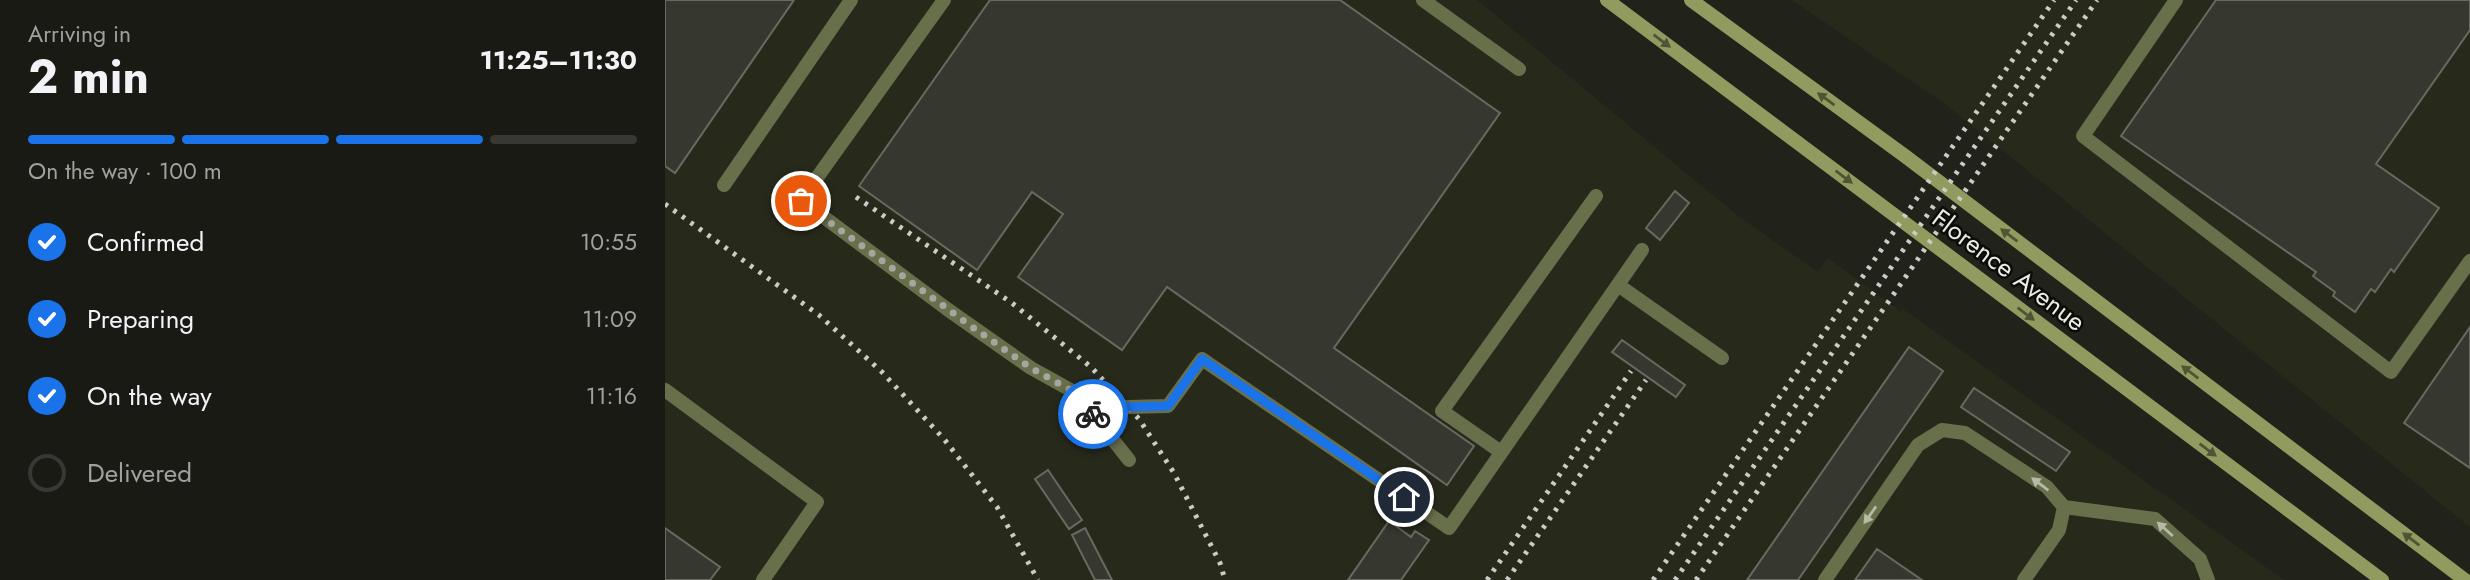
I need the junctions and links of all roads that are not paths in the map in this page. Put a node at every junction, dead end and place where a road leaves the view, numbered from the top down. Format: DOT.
graph roads {
  1 [pos="851,0"];
  2 [pos="944,0"];
  3 [pos="1423,0"];
  4 [pos="1607,0"];
  5 [pos="1691,0"];
  6 [pos="2176,0"];
  7 [pos="1519,69"];
  8 [pos="724,185"];
  9 [pos="1596,196"];
  10 [pos="1642,250"];
  11 [pos="2470,261"];
  12 [pos="1618,285"];
  13 [pos="1722,358"];
  14 [pos="665,390"];
  15 [pos="1096,419"];
  16 [pos="1501,452"];
  17 [pos="1129,460"];
  18 [pos="2064,507"];
  19 [pos="763,580"];
  20 [pos="1825,580"];
  21 [pos="2024,580"];
  22 [pos="2208,580"];
  23 [pos="2382,580"];
  24 [pos="2465,580"];
  1 -- 8 [label="lane"];
  2 -- 15 [label="lane"];
  3 -- 7 [label="lane"];
  4 -- 23 [label="main road, Florence Avenue, one-way"];
  24 -- 5 [label="main road, Florence Avenue, one-way"];
  6 -- 11 [label="lane"];
  9 -- 16 [label="lane"];
  10 -- 12 [label="lane"];
  12 -- 13 [label="lane"];
  12 -- 16 [label="lane"];
  14 -- 19 [label="lane"];
  15 -- 16 [label="lane"];
  15 -- 17 [label="lane"];
  18 -- 20 [label="lane, one-way"];
  18 -- 21 [label="lane"];
  22 -- 18 [label="lane, one-way"];
}
